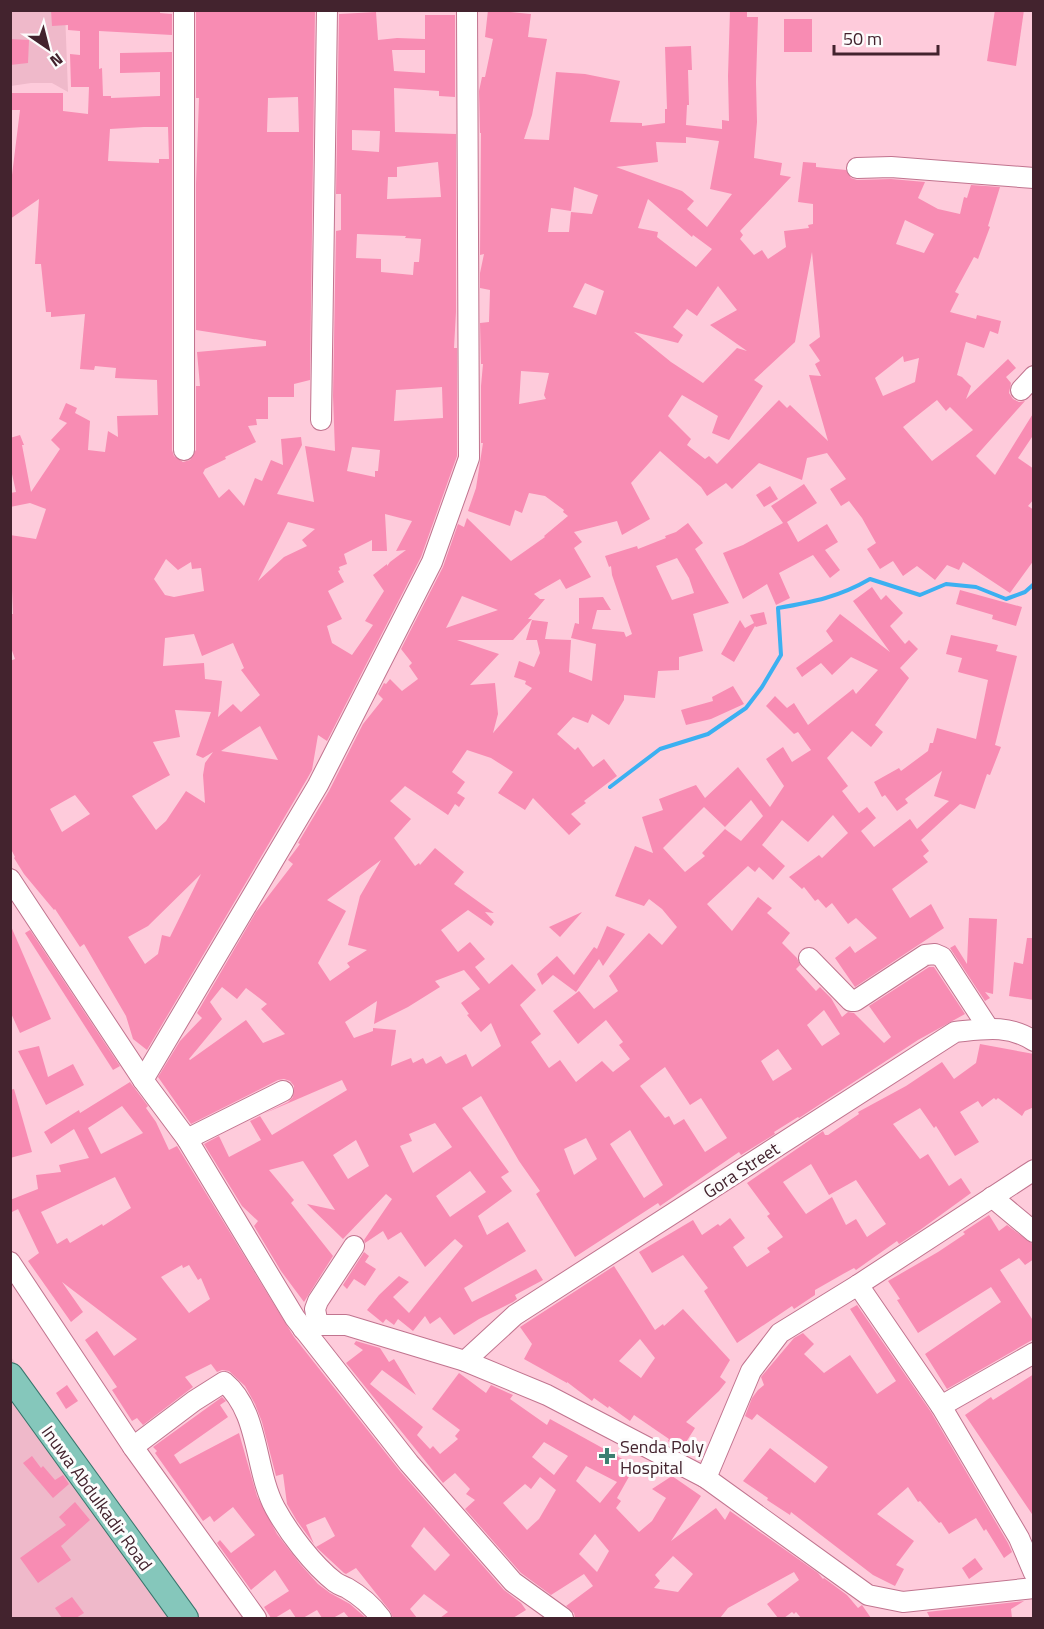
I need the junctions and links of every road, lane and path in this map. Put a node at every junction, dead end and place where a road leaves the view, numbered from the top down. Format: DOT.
graph roads {
  1 [pos="184,10"];
  2 [pos="327,10"];
  3 [pos="467,10"];
  4 [pos="856,168"];
  5 [pos="1034,178"];
  6 [pos="321,420"];
  7 [pos="184,450"];
  8 [pos="10,879"];
  9 [pos="809,958"];
  10 [pos="989,1029"];
  11 [pos="1034,1041"];
  12 [pos="143,1080"];
  13 [pos="283,1091"];
  14 [pos="186,1139"];
  15 [pos="1034,1170"];
  16 [pos="992,1197"];
  17 [pos="1034,1232"];
  18 [pos="354,1246"];
  19 [pos="10,1262"];
  20 [pos="858,1286"];
  21 [pos="311,1327"];
  22 [pos="1034,1353"];
  23 [pos="465,1360"];
  24 [pos="10,1376"];
  25 [pos="941,1406"];
  26 [pos="133,1447"];
  27 [pos="706,1478"];
  28 [pos="1034,1573"];
  29 [pos="1034,1588"];
  30 [pos="185,1618"];
  31 [pos="255,1618"];
  32 [pos="381,1618"];
  33 [pos="563,1618"];
  1 -- 7 [label="street"];
  2 -- 6 [label="street"];
  3 -- 12 [label="street"];
  4 -- 5 [label="street"];
  8 -- 12 [label="street"];
  9 -- 10 [label="street"];
  10 -- 11 [label="street, Gora Street"];
  10 -- 23 [label="street, Gora Street"];
  12 -- 14 [label="street"];
  13 -- 14 [label="street"];
  14 -- 21 [label="street"];
  15 -- 16 [label="street"];
  16 -- 17 [label="street"];
  16 -- 20 [label="street"];
  18 -- 21 [label="street"];
  19 -- 26 [label="street"];
  20 -- 25 [label="street"];
  20 -- 27 [label="street"];
  21 -- 23 [label="street"];
  21 -- 33 [label="street"];
  22 -- 25 [label="street"];
  23 -- 27 [label="street"];
  24 -- 30 [label="main road, Inuwa Abdulkadir Road"];
  25 -- 28 [label="street"];
  26 -- 31 [label="street"];
  26 -- 32 [label="street"];
  27 -- 29 [label="street"];
}
